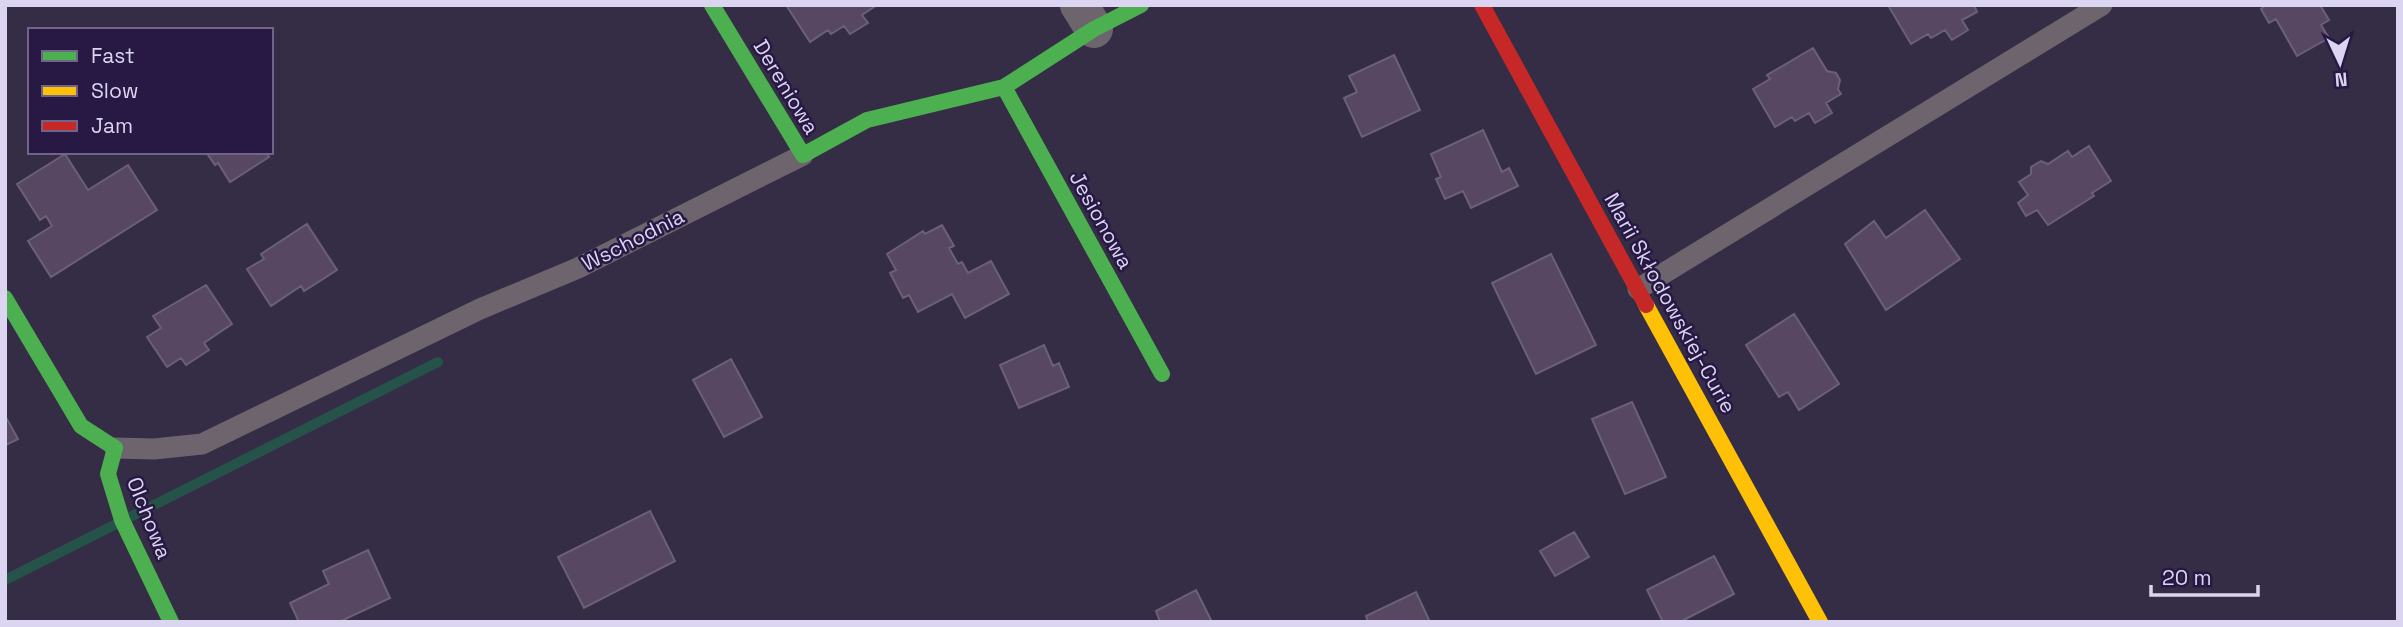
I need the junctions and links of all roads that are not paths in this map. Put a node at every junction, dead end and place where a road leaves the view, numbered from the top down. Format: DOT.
graph roads {
  1 [pos="712,5"];
  2 [pos="1141,5"];
  3 [pos="1482,5"];
  4 [pos="2102,5"];
  5 [pos="1086,17"];
  6 [pos="1004,87"];
  7 [pos="803,155"];
  8 [pos="1638,289"];
  9 [pos="5,298"];
  10 [pos="1162,374"];
  11 [pos="115,448"];
  12 [pos="171,622"];
  13 [pos="1820,622"];
  1 -- 7 [label="street, Dereniowa"];
  2 -- 5 [label="street, Wschodnia"];
  3 -- 8 [label="street, Marii Skłodowskiej-Curie"];
  4 -- 8 [label="lane"];
  5 -- 6 [label="street, Wschodnia"];
  6 -- 7 [label="street, Wschodnia"];
  6 -- 10 [label="street, Jesionowa"];
  7 -- 11 [label="lane, Wschodnia"];
  8 -- 13 [label="street, Marii Skłodowskiej-Curie"];
  9 -- 11 [label="street"];
  11 -- 12 [label="street, Olchowa"];
}
